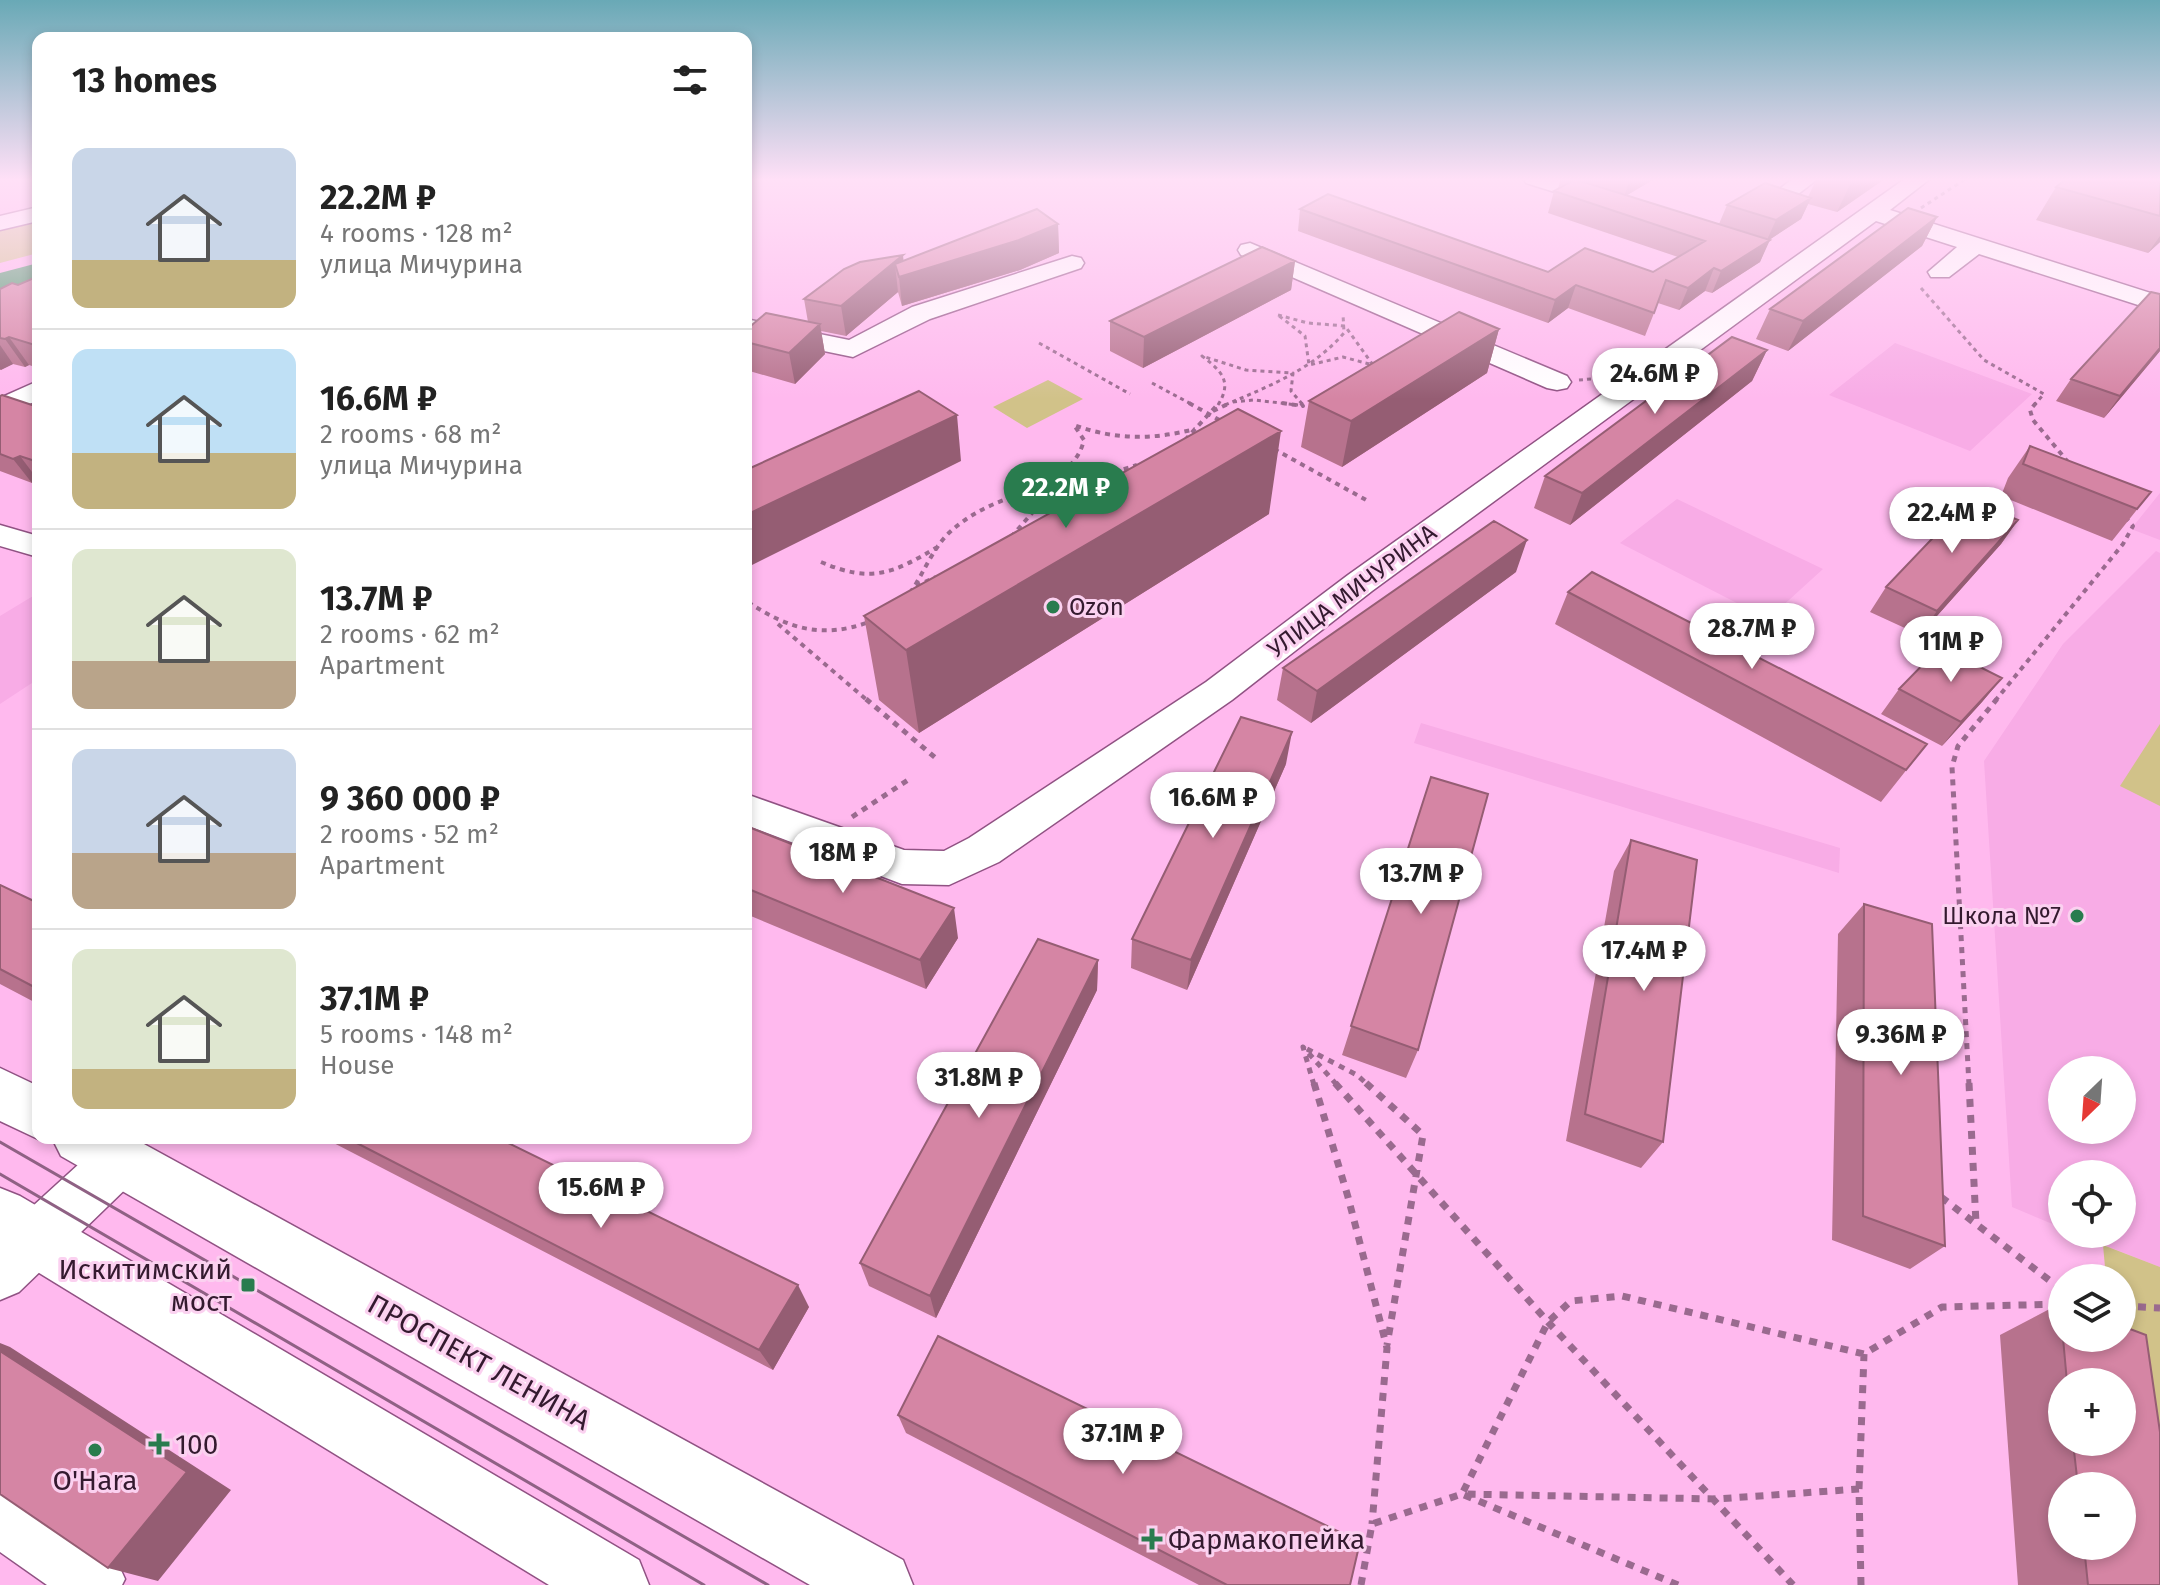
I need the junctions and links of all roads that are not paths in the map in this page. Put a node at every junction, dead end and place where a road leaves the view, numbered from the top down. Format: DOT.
graph roads {
  1 [pos="1254,252"];
  2 [pos="1803,252"];
  3 [pos="1966,252"];
  4 [pos="1997,252"];
  5 [pos="1072,263"];
  6 [pos="1931,280"];
  7 [pos="1419,299"];
  8 [pos="2160,304"];
  9 [pos="1394,313"];
  10 [pos="758,329"];
  11 [pos="1557,382"];
  12 [pos="32,392"];
  13 [pos="0,409"];
  14 [pos="0,535"];
  15 [pos="32,545"];
  16 [pos="752,811"];
  17 [pos="0,1093"];
  18 [pos="32,1111"];
  19 [pos="100,1149"];
  20 [pos="13,1243"];
  21 [pos="0,1515"];
  22 [pos="93,1579"];
  23 [pos="614,1585"];
  24 [pos="878,1585"];
  1 -- 9 [label="street"];
  2 -- 16 [label="street, УЛИЦА МИЧУРИНА"];
  3 -- 6 [label="street"];
  4 -- 8 [label="street"];
  5 -- 10 [label="street"];
  7 -- 9 [label="street"];
  9 -- 11 [label="street"];
  12 -- 13 [label="street"];
  14 -- 15 [label="street"];
  17 -- 18 [label="main road"];
  19 -- 20 [label="street"];
  19 -- 24 [label="main road, ПРОСПЕКТ ЛЕНИНА"];
  20 -- 23 [label="main road"];
  21 -- 22 [label="street"];
}
